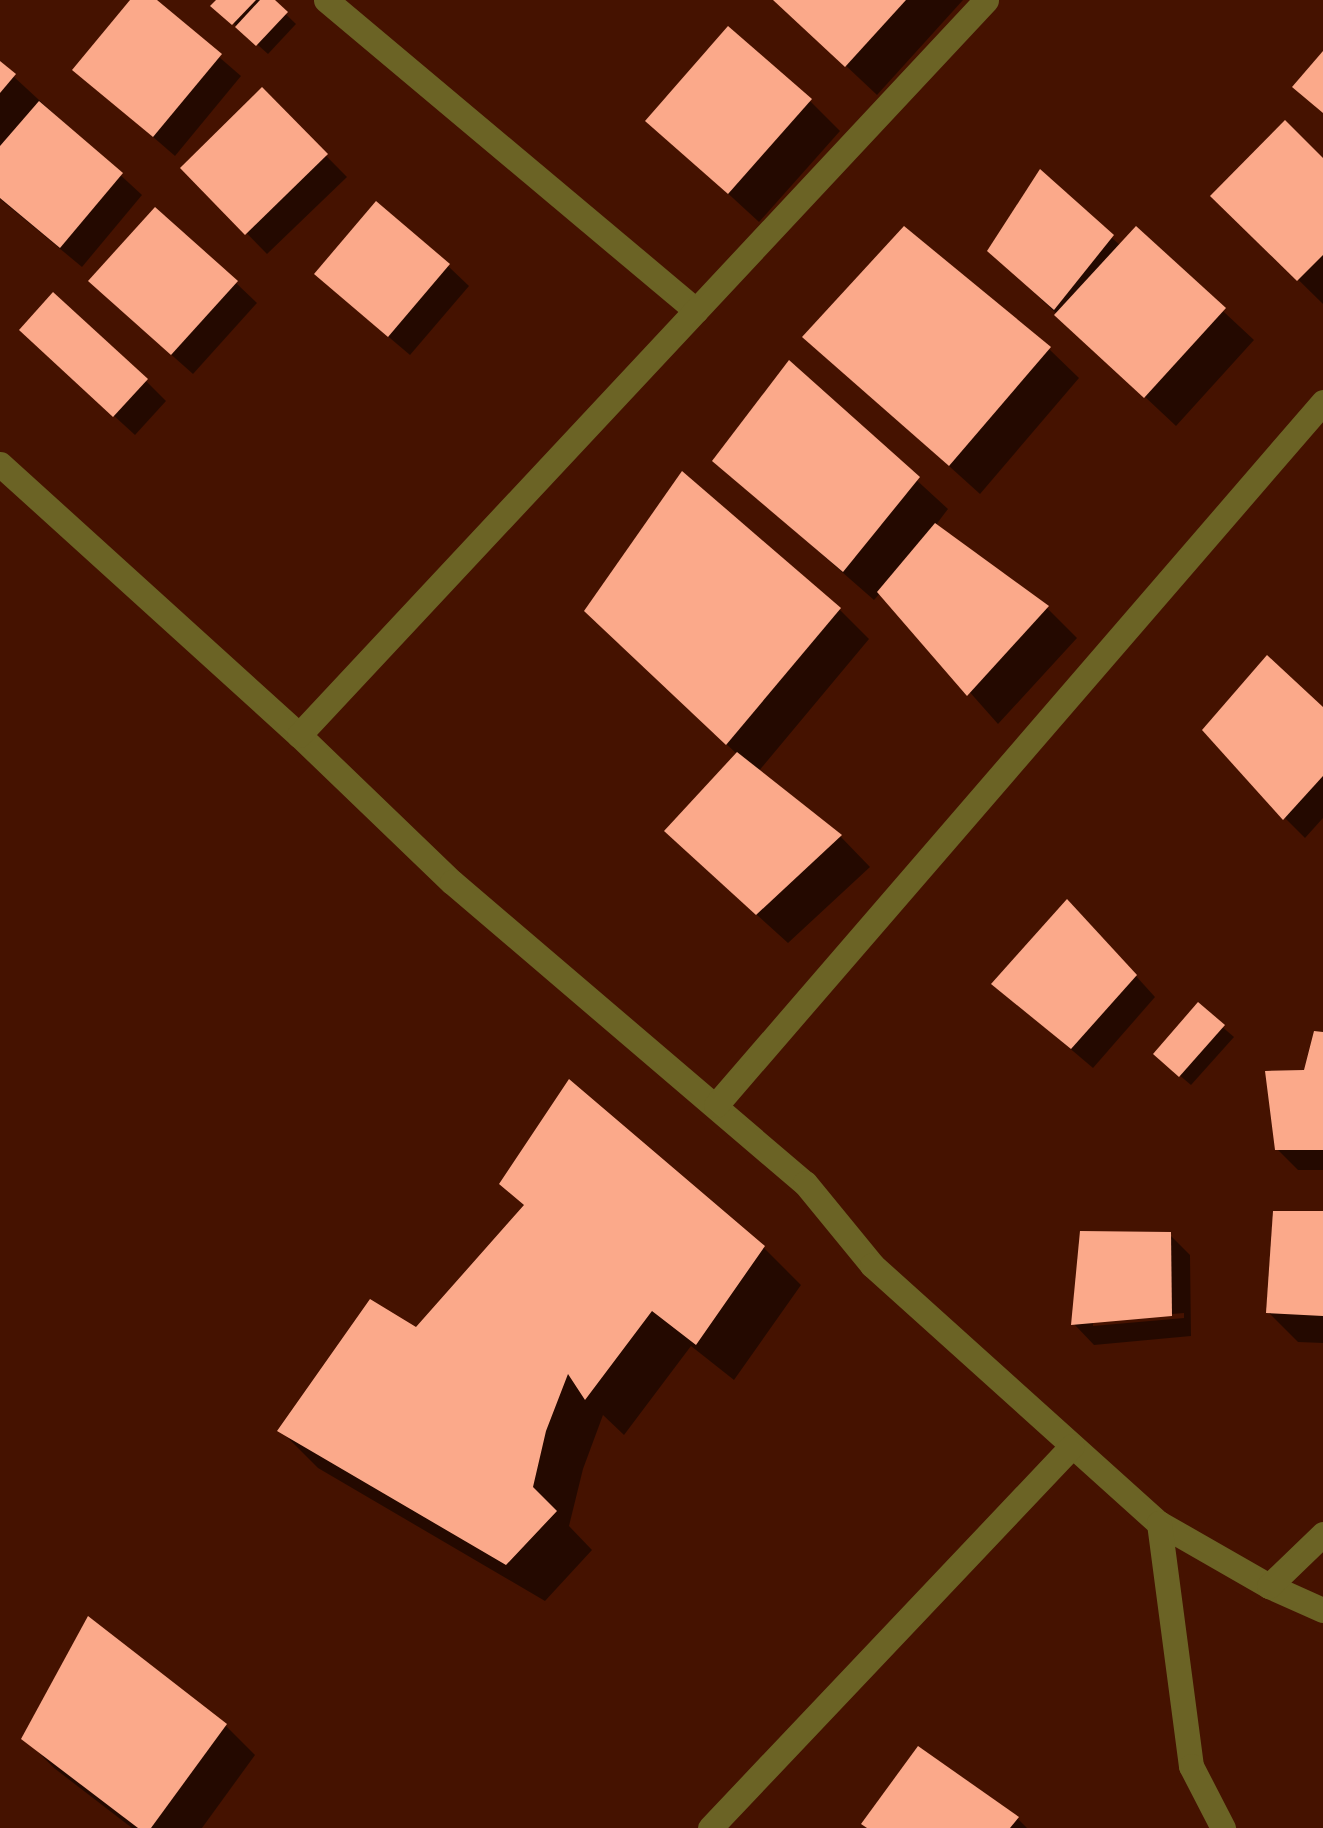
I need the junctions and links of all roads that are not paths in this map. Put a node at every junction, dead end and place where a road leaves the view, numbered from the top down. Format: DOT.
graph roads {
  1 [pos="326,0"];
  2 [pos="986,0"];
  3 [pos="696,310"];
  4 [pos="1323,402"];
  5 [pos="0,464"];
  6 [pos="299,736"];
  7 [pos="716,1105"];
  8 [pos="1072,1446"];
  9 [pos="1159,1523"];
  10 [pos="1323,1534"];
  11 [pos="1268,1586"];
  12 [pos="1323,1610"];
  13 [pos="710,1828"];
  14 [pos="1223,1828"];
  1 -- 3 [label="street"];
  2 -- 3 [label="street"];
  3 -- 6 [label="street"];
  4 -- 7 [label="street"];
  5 -- 6 [label="street"];
  6 -- 7 [label="street"];
  7 -- 8 [label="street"];
  8 -- 9 [label="street"];
  8 -- 13 [label="street"];
  9 -- 11 [label="street"];
  9 -- 14 [label="street"];
  10 -- 11 [label="street"];
  11 -- 12 [label="street"];
}
